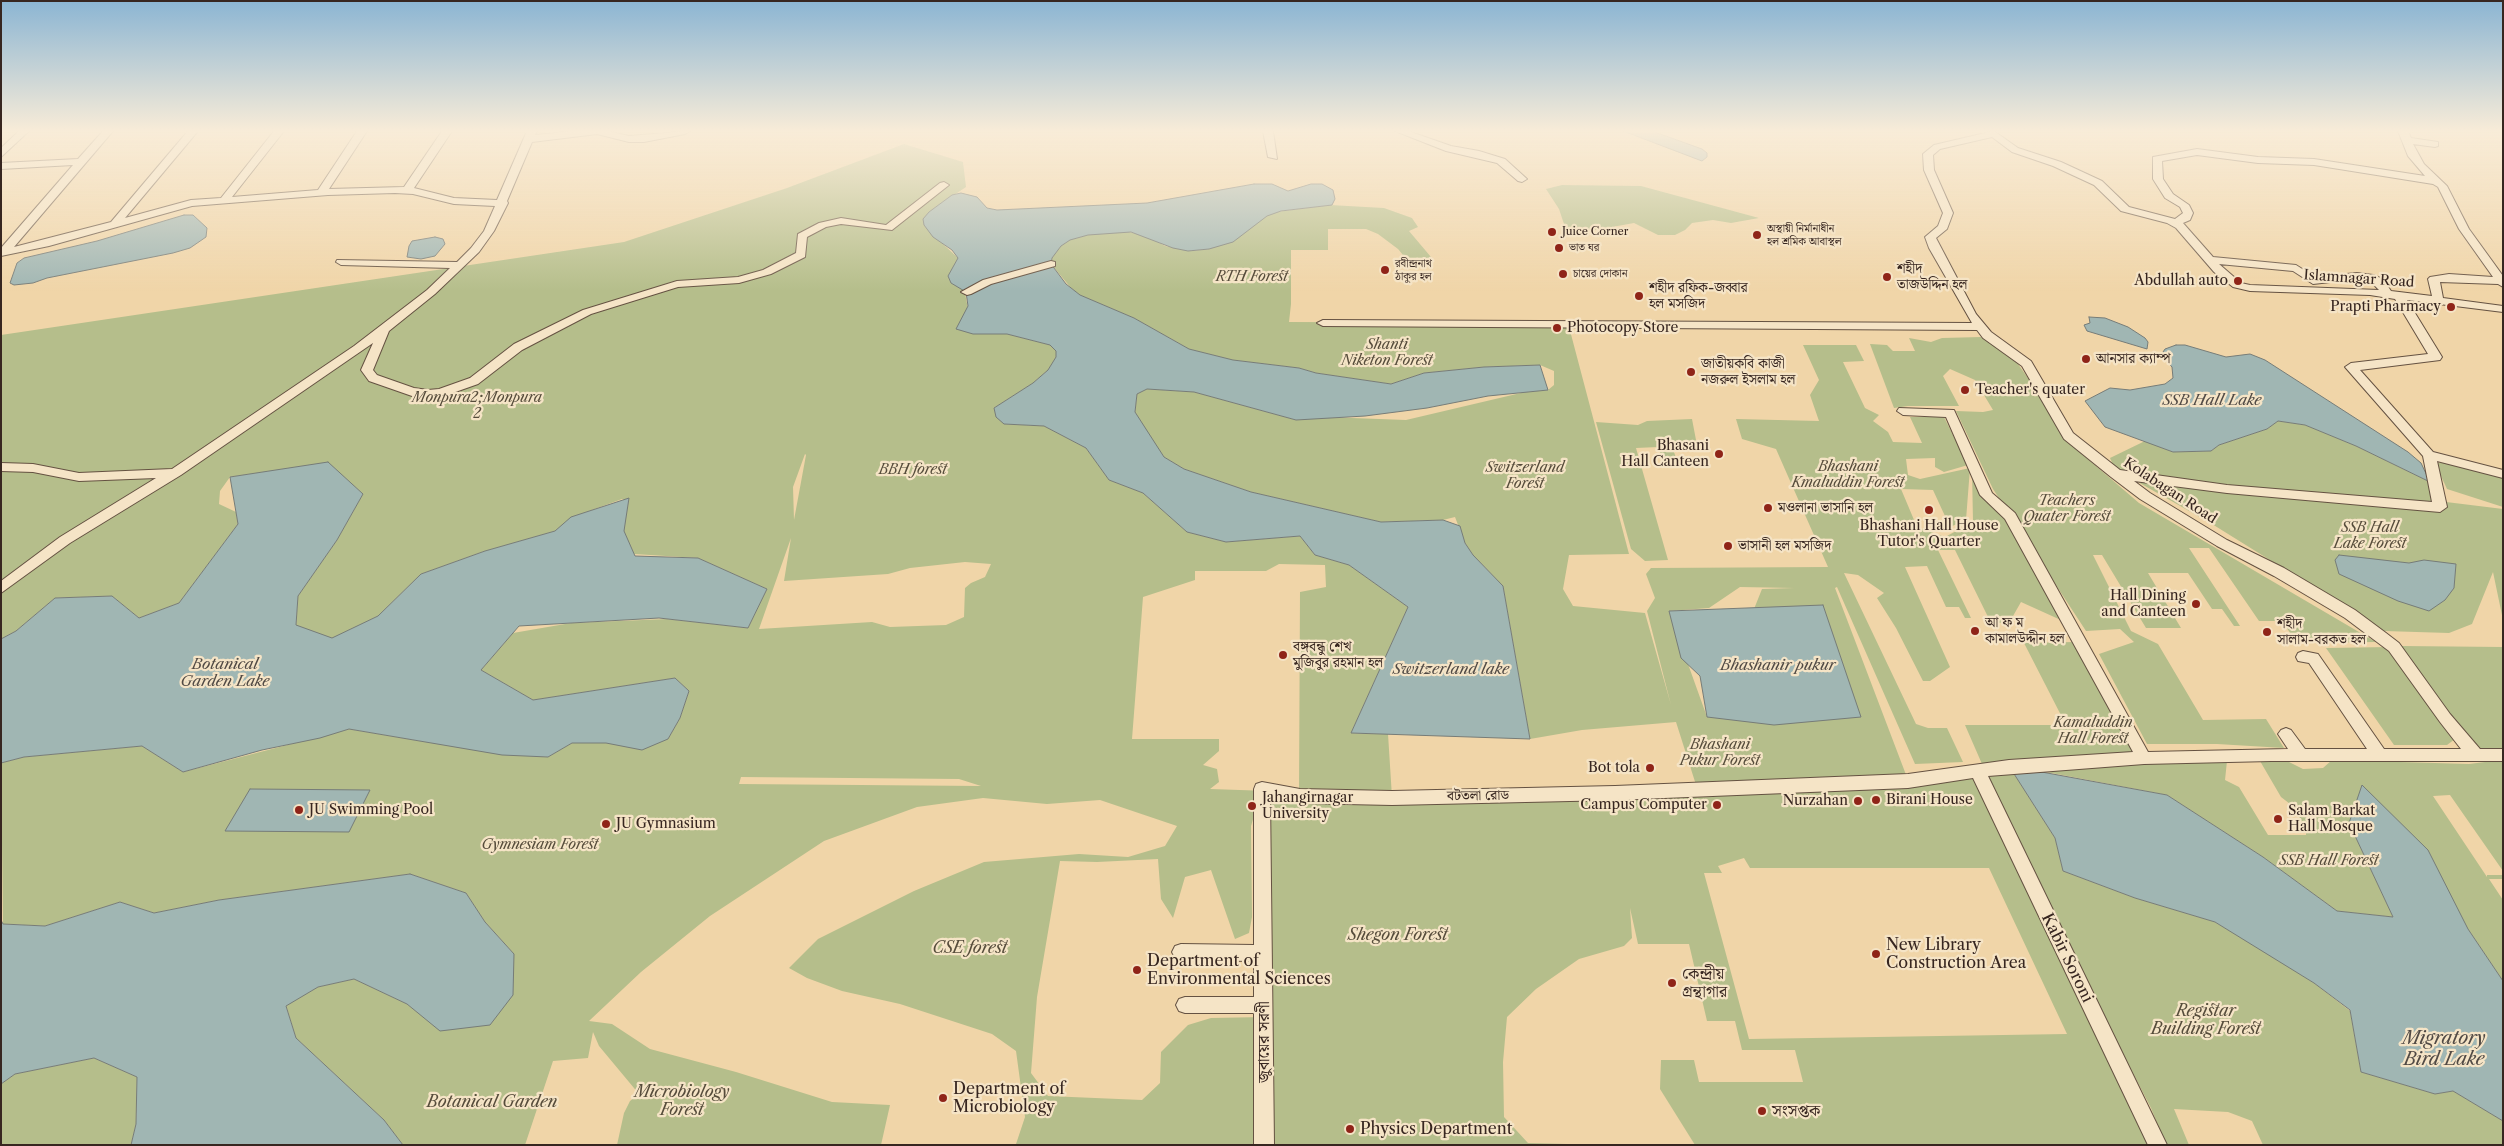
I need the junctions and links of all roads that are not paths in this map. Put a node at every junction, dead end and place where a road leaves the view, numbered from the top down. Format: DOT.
graph roads {
  1 [pos="61,184"];
  2 [pos="148,184"];
  3 [pos="236,184"];
  4 [pos="326,184"];
  5 [pos="411,184"];
  6 [pos="510,184"];
  7 [pos="1935,184"];
  8 [pos="2100,184"];
  9 [pos="2162,184"];
  10 [pos="2439,184"];
  11 [pos="944,185"];
  12 [pos="407,191"];
  13 [pos="320,193"];
  14 [pos="224,200"];
  15 [pos="502,203"];
  16 [pos="2175,223"];
  17 [pos="115,224"];
  18 [pos="2,253"];
  19 [pos="2210,260"];
  20 [pos="341,262"];
  21 [pos="1051,264"];
  22 [pos="459,265"];
  23 [pos="2218,270"];
  24 [pos="2501,283"];
  25 [pos="966,292"];
  26 [pos="2387,294"];
  27 [pos="2400,296"];
  28 [pos="2438,301"];
  29 [pos="2503,309"];
  30 [pos="1324,323"];
  31 [pos="389,325"];
  32 [pos="1981,327"];
  33 [pos="1903,411"];
  34 [pos="2428,455"];
  35 [pos="1,468"];
  36 [pos="176,472"];
  37 [pos="2115,474"];
  38 [pos="2503,474"];
  39 [pos="1,588"];
  40 [pos="2304,657"];
  41 [pos="2286,734"];
  42 [pos="2475,754"];
  43 [pos="2301,755"];
  44 [pos="2503,755"];
  45 [pos="2381,756"];
  46 [pos="2144,758"];
  47 [pos="1977,770"];
  48 [pos="1262,789"];
  49 [pos="1182,952"];
  50 [pos="1263,953"];
  51 [pos="1185,1005"];
  52 [pos="1264,1005"];
  53 [pos="1264,1145"];
  54 [pos="2158,1145"];
  1 -- 18 [label="street"];
  2 -- 17 [label="street"];
  3 -- 14 [label="street"];
  4 -- 13 [label="street"];
  5 -- 12 [label="street"];
  6 -- 15 [label="street"];
  7 -- 32 [label="street, Kolabagan Road"];
  8 -- 16 [label="street, Kolabagan Road"];
  9 -- 16 [label="street"];
  10 -- 24 [label="street"];
  11 -- 31 [label="street"];
  12 -- 13 [label="street"];
  12 -- 15 [label="street"];
  13 -- 14 [label="street"];
  14 -- 17 [label="street"];
  15 -- 22 [label="street"];
  16 -- 19 [label="street, Kolabagan Road"];
  17 -- 18 [label="street"];
  19 -- 23 [label="street, Kolabagan Road"];
  19 -- 26 [label="street"];
  20 -- 22 [label="street"];
  21 -- 25 [label="street"];
  22 -- 31 [label="street"];
  23 -- 26 [label="street, Islamnagar Road"];
  24 -- 28 [label="street"];
  26 -- 27 [label="street, Islamnagar Road"];
  27 -- 28 [label="street, Islamnagar Road"];
  27 -- 34 [label="street"];
  28 -- 29 [label="street, Islamnagar Road"];
  30 -- 32 [label="street"];
  31 -- 36 [label="street"];
  32 -- 37 [label="street, Kolabagan Road"];
  33 -- 46 [label="street"];
  34 -- 37 [label="street"];
  34 -- 38 [label="street"];
  35 -- 36 [label="street"];
  36 -- 39 [label="street"];
  37 -- 42 [label="street, Kolabagan Road"];
  40 -- 45 [label="street"];
  41 -- 43 [label="street"];
  42 -- 44 [label="street, বটতলা রোড"];
  42 -- 45 [label="street, বটতলা রোড"];
  43 -- 45 [label="street, বটতলা রোড"];
  43 -- 46 [label="street, বটতলা রোড"];
  46 -- 47 [label="street, বটতলা রোড"];
  47 -- 48 [label="street, বটতলা রোড"];
  47 -- 54 [label="street, Kabir Soroni"];
  48 -- 50 [label="street, জুবায়ের সরণী"];
  49 -- 50 [label="street"];
  50 -- 52 [label="street, জুবায়ের সরণী"];
  51 -- 52 [label="street"];
  52 -- 53 [label="street, জুবায়ের সরণী"];
}
